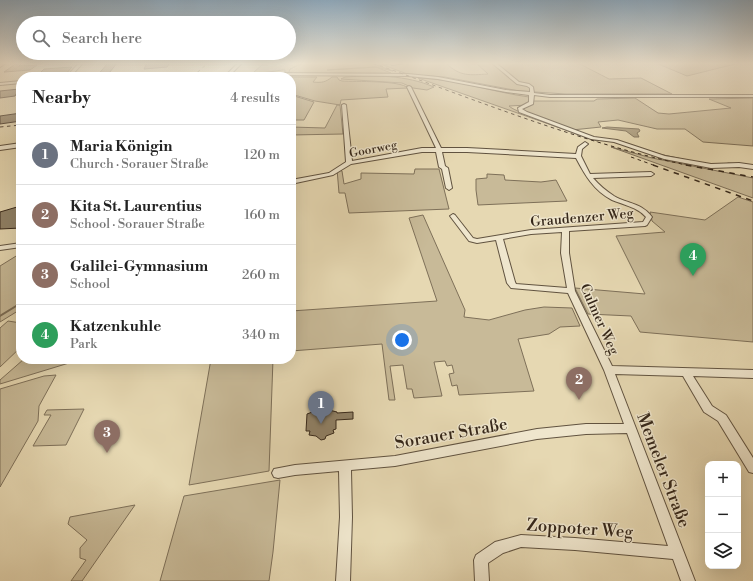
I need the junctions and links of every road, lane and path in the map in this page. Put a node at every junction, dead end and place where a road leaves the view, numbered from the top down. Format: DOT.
graph roads {
  1 [pos="410,90"];
  2 [pos="502,90"];
  3 [pos="533,90"];
  4 [pos="532,94"];
  5 [pos="753,96"];
  6 [pos="344,106"];
  7 [pos="585,144"];
  8 [pos="16,146"];
  9 [pos="0,148"];
  10 [pos="438,149"];
  11 [pos="578,157"];
  12 [pos="349,163"];
  13 [pos="753,167"];
  14 [pos="651,174"];
  15 [pos="588,176"];
  16 [pos="296,181"];
  17 [pos="449,188"];
  18 [pos="453,216"];
  19 [pos="566,230"];
  20 [pos="499,238"];
  21 [pos="16,246"];
  22 [pos="0,248"];
  23 [pos="571,291"];
  24 [pos="609,370"];
  25 [pos="686,372"];
  26 [pos="753,374"];
  27 [pos="630,428"];
  28 [pos="345,466"];
  29 [pos="753,468"];
  30 [pos="278,473"];
  31 [pos="678,553"];
  32 [pos="344,581"];
  33 [pos="482,581"];
  34 [pos="688,581"];
  1 -- 10 [label="street"];
  2 -- 4 [label="street"];
  3 -- 4 [label="street"];
  4 -- 5 [label="street"];
  4 -- 13 [label="street"];
  6 -- 12 [label="street"];
  7 -- 11 [label="street"];
  8 -- 9 [label="street"];
  10 -- 11 [label="street, Goorweg"];
  10 -- 12 [label="street, Goorweg"];
  10 -- 17 [label="street"];
  11 -- 15 [label="street, Graudenzer Weg"];
  12 -- 16 [label="street, Goorweg"];
  14 -- 15 [label="street"];
  15 -- 19 [label="street, Graudenzer Weg"];
  18 -- 20 [label="street, Graudenzer Weg"];
  19 -- 20 [label="street, Graudenzer Weg"];
  19 -- 23 [label="street, Culmer Weg"];
  20 -- 23 [label="street"];
  21 -- 22 [label="street"];
  23 -- 24 [label="street, Culmer Weg"];
  24 -- 25 [label="street"];
  24 -- 27 [label="street, Memeler Straße"];
  25 -- 26 [label="street"];
  25 -- 29 [label="street"];
  27 -- 28 [label="street, Sorauer Straße"];
  27 -- 31 [label="street, Memeler Straße"];
  28 -- 30 [label="street, Sorauer Straße"];
  28 -- 32 [label="street"];
  31 -- 33 [label="street, Zoppoter Weg"];
  31 -- 34 [label="street, Memeler Straße"];
}
